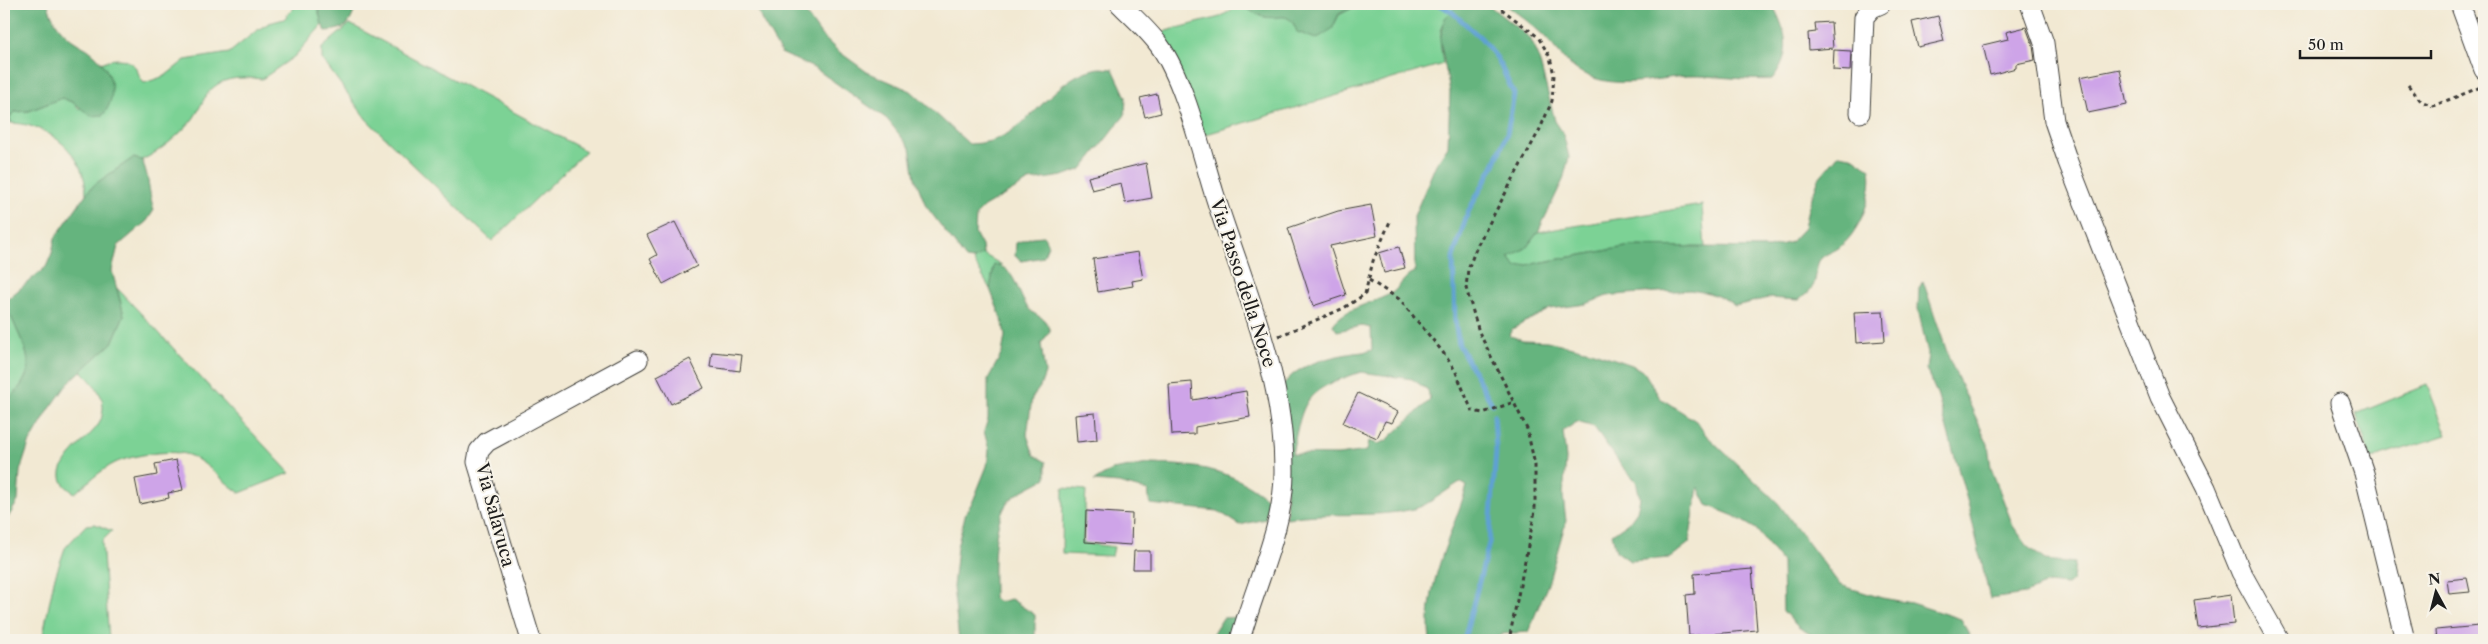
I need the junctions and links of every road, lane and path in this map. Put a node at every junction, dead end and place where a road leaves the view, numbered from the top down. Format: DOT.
graph roads {
  1 [pos="1120,4"];
  2 [pos="1495,4"];
  3 [pos="1881,4"];
  4 [pos="2030,4"];
  5 [pos="2460,4"];
  6 [pos="2484,70"];
  7 [pos="2408,85"];
  8 [pos="2484,86"];
  9 [pos="1860,113"];
  10 [pos="1391,219"];
  11 [pos="1369,280"];
  12 [pos="1264,341"];
  13 [pos="638,360"];
  14 [pos="1514,402"];
  15 [pos="2340,403"];
  16 [pos="531,640"];
  17 [pos="1240,640"];
  18 [pos="1509,640"];
  19 [pos="2279,640"];
  20 [pos="2404,640"];
  1 -- 12 [label="street, Via Passo della Noce"];
  2 -- 14 [label="path"];
  3 -- 9 [label="street"];
  4 -- 19 [label="street"];
  5 -- 6 [label="street"];
  7 -- 8 [label="path"];
  10 -- 11 [label="path"];
  11 -- 12 [label="path"];
  11 -- 14 [label="path"];
  12 -- 17 [label="street, Via Passo della Noce"];
  13 -- 16 [label="street, Via Salavuca"];
  14 -- 18 [label="path"];
  15 -- 20 [label="street"];
}
